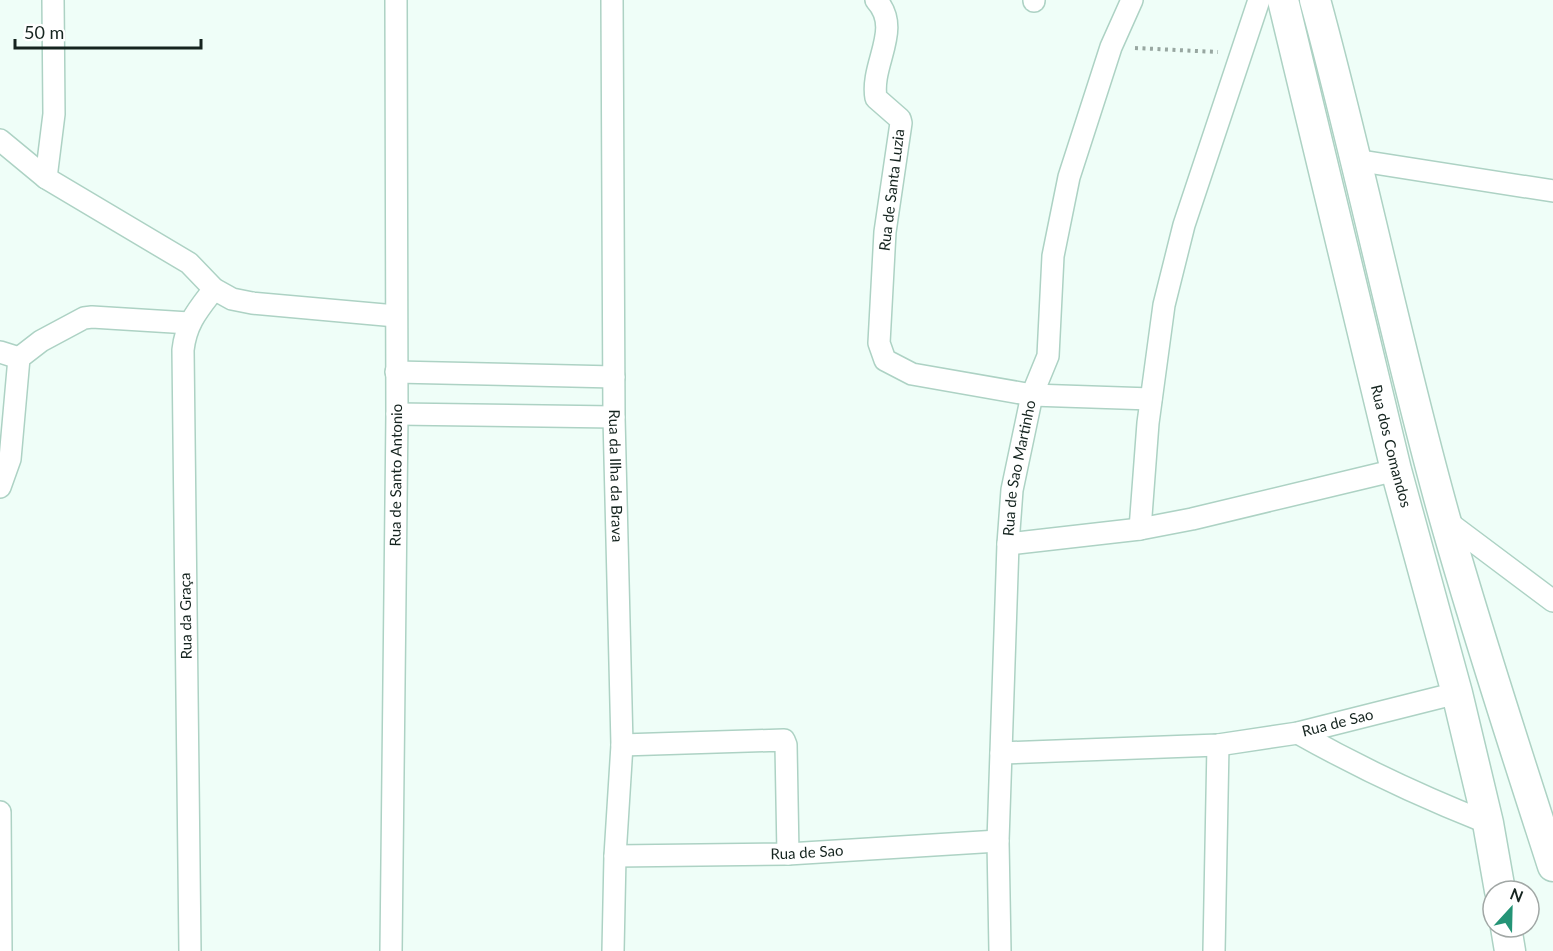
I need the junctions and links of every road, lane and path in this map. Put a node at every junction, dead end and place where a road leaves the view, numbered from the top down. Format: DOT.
graph roads {
  1 [pos="53,0"];
  2 [pos="396,0"];
  3 [pos="612,0"];
  4 [pos="876,0"];
  5 [pos="1132,0"];
  6 [pos="1259,0"];
  7 [pos="1283,0"];
  8 [pos="1315,0"];
  9 [pos="1111,47"];
  10 [pos="1240,54"];
  11 [pos="0,140"];
  12 [pos="1354,160"];
  13 [pos="46,178"];
  14 [pos="1553,191"];
  15 [pos="214,289"];
  16 [pos="396,316"];
  17 [pos="189,323"];
  18 [pos="9,355"];
  19 [pos="396,372"];
  20 [pos="615,377"];
  21 [pos="1032,395"];
  22 [pos="1151,399"];
  23 [pos="397,414"];
  24 [pos="614,417"];
  25 [pos="1396,470"];
  26 [pos="0,487"];
  27 [pos="1445,520"];
  28 [pos="1140,529"];
  29 [pos="1008,544"];
  30 [pos="1553,601"];
  31 [pos="1457,693"];
  32 [pos="1298,733"];
  33 [pos="622,745"];
  34 [pos="1218,745"];
  35 [pos="1001,753"];
  36 [pos="0,812"];
  37 [pos="1488,823"];
  38 [pos="998,842"];
  39 [pos="788,854"];
  40 [pos="615,856"];
  41 [pos="1553,866"];
  42 [pos="1498,879"];
  43 [pos="2,951"];
  44 [pos="190,951"];
  45 [pos="391,951"];
  46 [pos="613,951"];
  47 [pos="1000,951"];
  48 [pos="1214,951"];
  1 -- 13 [label="street"];
  2 -- 16 [label="street, Rua de Santo Antonio"];
  3 -- 20 [label="street, Rua da Ilha da Brava"];
  4 -- 21 [label="street, Rua de Santa Luzia"];
  5 -- 9 [label="street, Rua de Sao Martinho"];
  6 -- 10 [label="street"];
  7 -- 25 [label="main road, Rua dos Comandos"];
  8 -- 12 [label="main road"];
  9 -- 10 [label="path"];
  9 -- 21 [label="street, Rua de Sao Martinho"];
  10 -- 22 [label="street"];
  11 -- 13 [label="street"];
  12 -- 14 [label="street"];
  12 -- 27 [label="main road"];
  13 -- 15 [label="street"];
  15 -- 16 [label="street"];
  15 -- 17 [label="street, Rua da Graça"];
  16 -- 19 [label="street, Rua de Santo Antonio"];
  17 -- 18 [label="street"];
  17 -- 44 [label="street, Rua da Graça"];
  18 -- 26 [label="street"];
  19 -- 20 [label="street"];
  19 -- 23 [label="street, Rua de Santo Antonio"];
  20 -- 24 [label="street, Rua da Ilha da Brava"];
  21 -- 22 [label="street"];
  21 -- 29 [label="street, Rua de Sao Martinho"];
  22 -- 28 [label="street"];
  23 -- 24 [label="street"];
  23 -- 45 [label="street, Rua de Santo Antonio"];
  24 -- 33 [label="street, Rua da Ilha da Brava"];
  25 -- 28 [label="street"];
  25 -- 31 [label="main road, Rua dos Comandos"];
  27 -- 30 [label="street"];
  27 -- 41 [label="main road"];
  28 -- 29 [label="street"];
  29 -- 35 [label="street, Rua de Sao Martinho"];
  31 -- 32 [label="street, Rua de Sao"];
  31 -- 37 [label="main road, Rua dos Comandos"];
  32 -- 34 [label="street, Rua de Sao"];
  32 -- 37 [label="street"];
  33 -- 39 [label="street"];
  33 -- 40 [label="street, Rua da Ilha da Brava"];
  34 -- 35 [label="street, Rua de Sao"];
  34 -- 48 [label="street"];
  35 -- 38 [label="street, Rua de Sao Martinho"];
  36 -- 43 [label="street"];
  37 -- 42 [label="main road, Rua dos Comandos"];
  38 -- 39 [label="street, Rua de Sao"];
  38 -- 47 [label="street, Rua de Sao Martinho"];
  39 -- 40 [label="street, Rua de Sao"];
  40 -- 46 [label="street, Rua da Ilha da Brava"];
}
